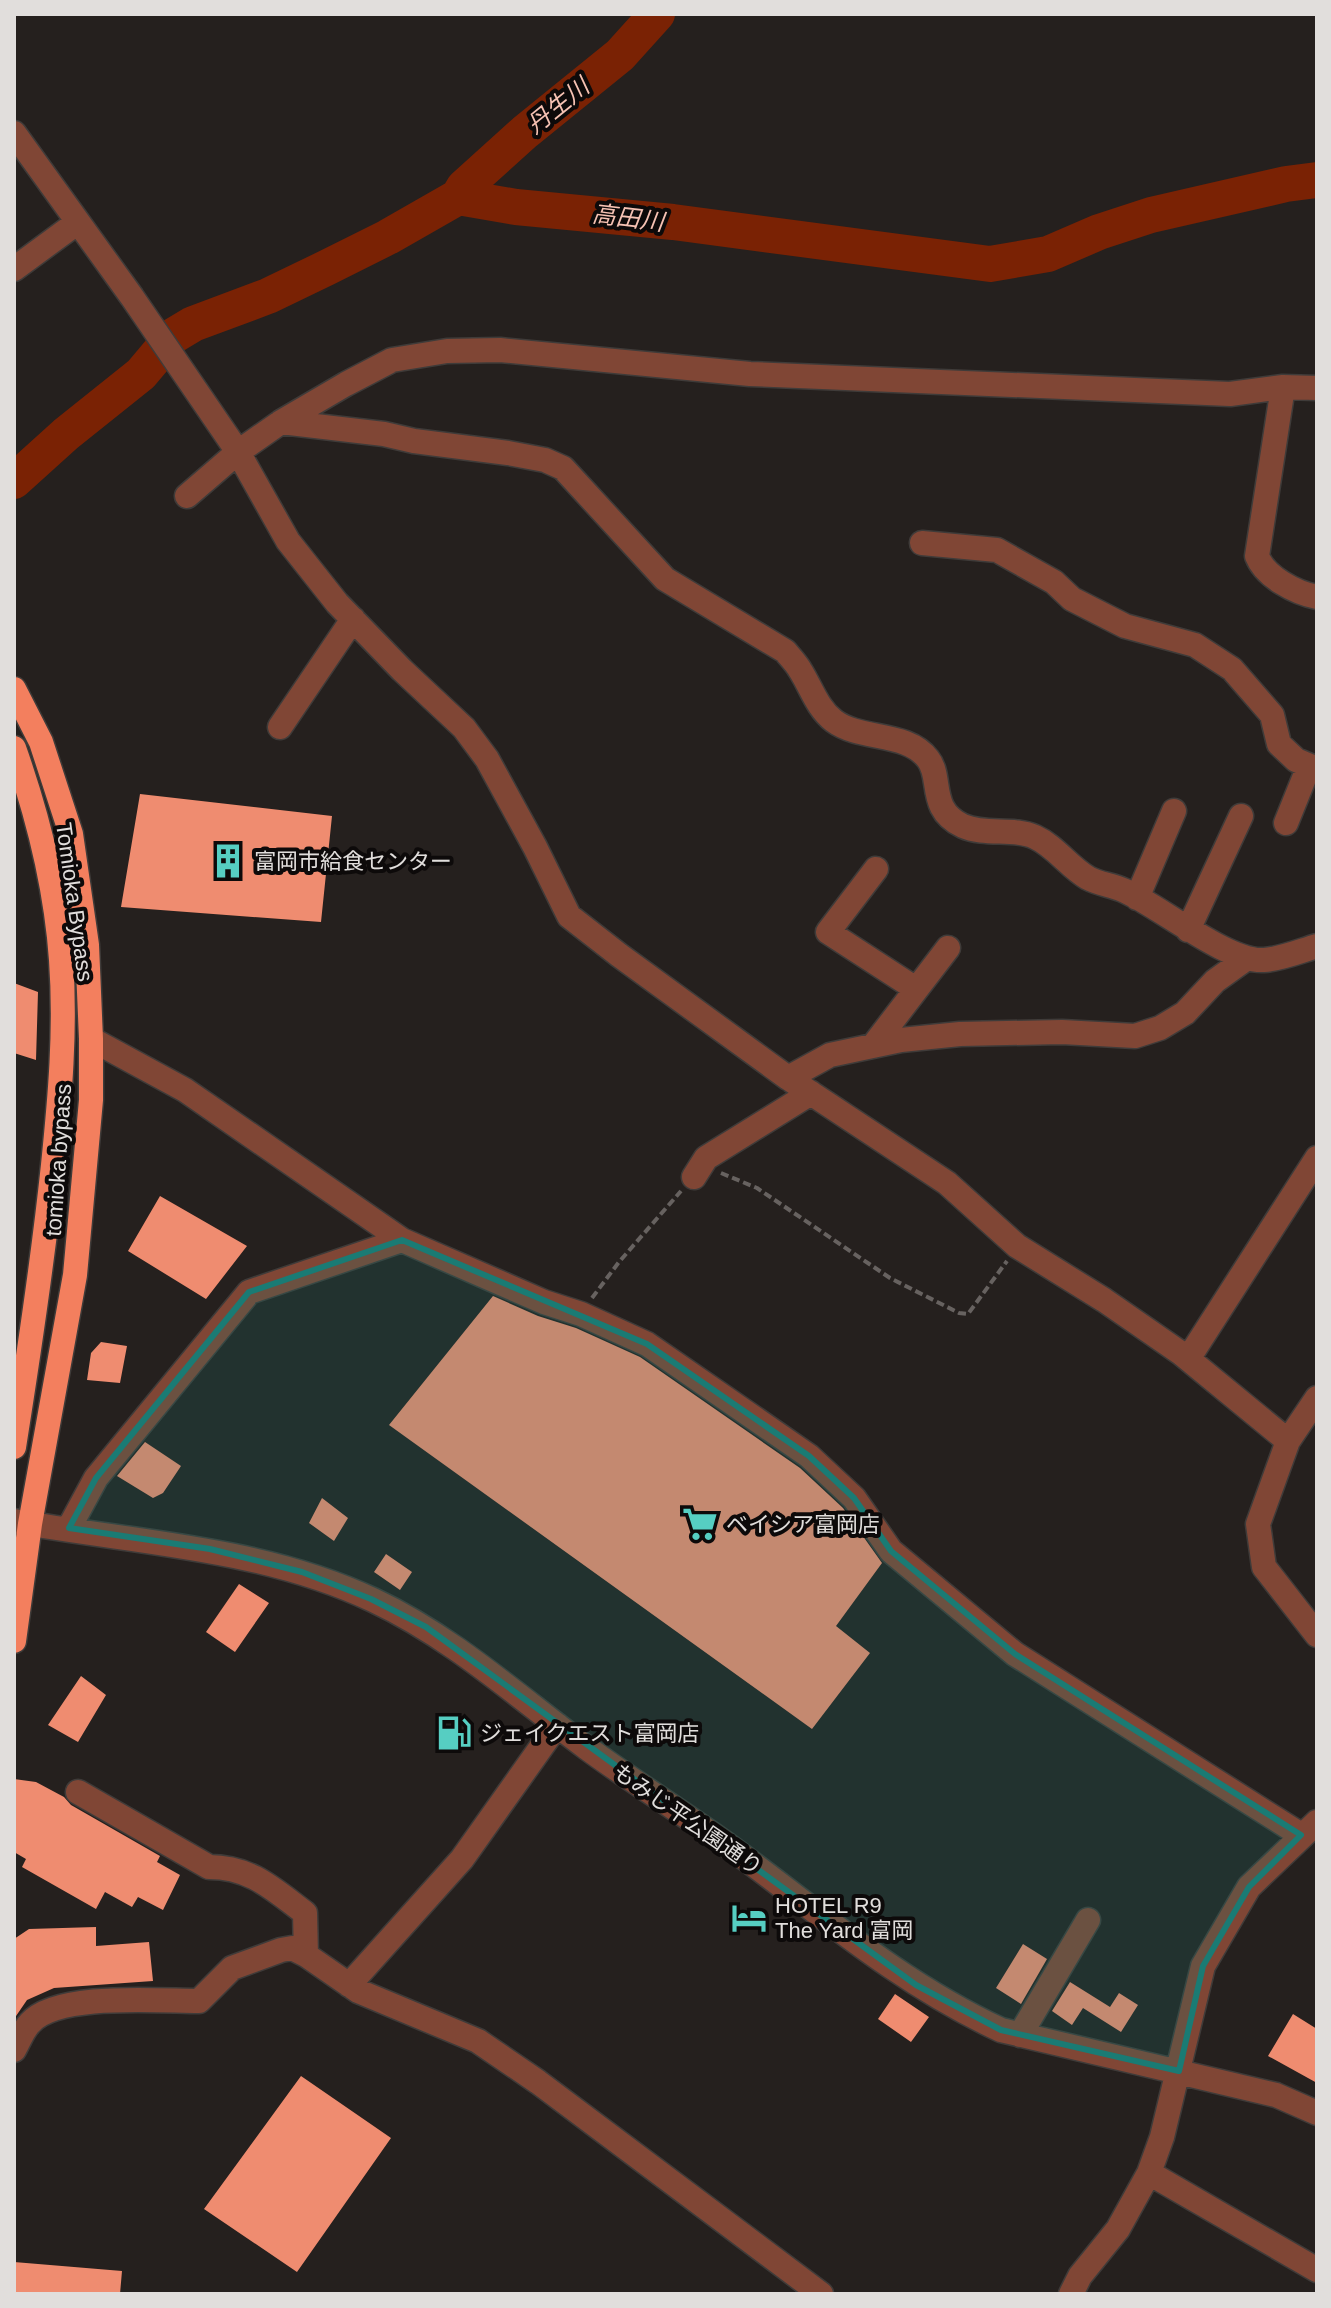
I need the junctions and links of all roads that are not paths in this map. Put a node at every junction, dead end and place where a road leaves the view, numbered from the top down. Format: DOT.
graph roads {
  1 [pos="14,133"];
  2 [pos="78,222"];
  3 [pos="14,269"];
  4 [pos="1283,387"];
  5 [pos="1317,388"];
  6 [pos="281,422"];
  7 [pos="233,445"];
  8 [pos="187,496"];
  9 [pos="922,543"];
  10 [pos="1317,597"];
  11 [pos="353,619"];
  12 [pos="14,689"];
  13 [pos="280,727"];
  14 [pos="14,749"];
  15 [pos="1313,768"];
  16 [pos="1174,811"];
  17 [pos="1241,816"];
  18 [pos="1286,823"];
  19 [pos="876,869"];
  20 [pos="1137,898"];
  21 [pos="1188,930"];
  22 [pos="1317,946"];
  23 [pos="948,948"];
  24 [pos="1247,958"];
  25 [pos="916,989"];
  26 [pos="91,1039"];
  27 [pos="873,1046"];
  28 [pos="788,1078"];
  29 [pos="811,1093"];
  30 [pos="1317,1158"];
  31 [pos="694,1177"];
  32 [pos="402,1240"];
  33 [pos="1188,1359"];
  34 [pos="1317,1398"];
  35 [pos="1288,1441"];
  36 [pos="14,1447"];
  37 [pos="22,1522"];
  38 [pos="69,1528"];
  39 [pos="1317,1635"];
  40 [pos="14,1641"];
  41 [pos="557,1725"];
  42 [pos="78,1792"];
  43 [pos="1309,1828"];
  44 [pos="1088,1920"];
  45 [pos="306,1955"];
  46 [pos="349,1985"];
  47 [pos="1020,2035"];
  48 [pos="14,2050"];
  49 [pos="1179,2071"];
  50 [pos="1317,2113"];
  51 [pos="1149,2173"];
  52 [pos="1317,2270"];
  53 [pos="821,2294"];
  54 [pos="1071,2294"];
  1 -- 2 [label="street"];
  2 -- 3 [label="street"];
  2 -- 7 [label="street"];
  4 -- 5 [label="street"];
  4 -- 6 [label="street"];
  4 -- 10 [label="street"];
  6 -- 7 [label="street"];
  6 -- 20 [label="street"];
  7 -- 8 [label="street"];
  7 -- 11 [label="street"];
  9 -- 15 [label="street"];
  11 -- 13 [label="street"];
  11 -- 28 [label="street"];
  12 -- 26 [label="highway, tomioka bypass"];
  14 -- 36 [label="highway, Tomioka Bypass"];
  15 -- 18 [label="street"];
  16 -- 20 [label="street"];
  17 -- 21 [label="street"];
  19 -- 25 [label="street"];
  20 -- 21 [label="street"];
  21 -- 24 [label="street"];
  22 -- 24 [label="street"];
  23 -- 25 [label="street"];
  24 -- 27 [label="street"];
  25 -- 27 [label="street"];
  26 -- 32 [label="street"];
  26 -- 37 [label="highway, tomioka bypass"];
  27 -- 28 [label="street"];
  28 -- 29 [label="street"];
  29 -- 31 [label="street"];
  29 -- 33 [label="street"];
  30 -- 33 [label="street"];
  32 -- 38 [label="street"];
  32 -- 43 [label="street"];
  33 -- 35 [label="street"];
  34 -- 35 [label="street"];
  35 -- 39 [label="street"];
  37 -- 38 [label="street, もみじ平公園通り"];
  37 -- 40 [label="highway, tomioka bypass"];
  38 -- 41 [label="street, もみじ平公園通り"];
  41 -- 46 [label="street"];
  41 -- 47 [label="street, もみじ平公園通り"];
  42 -- 45 [label="street"];
  43 -- 49 [label="street"];
  44 -- 47 [label="street"];
  45 -- 46 [label="street"];
  45 -- 48 [label="street"];
  46 -- 53 [label="street"];
  47 -- 49 [label="street, もみじ平公園通り"];
  49 -- 50 [label="street, もみじ平公園通り"];
  49 -- 51 [label="street"];
  51 -- 52 [label="street"];
  51 -- 54 [label="street"];
}
